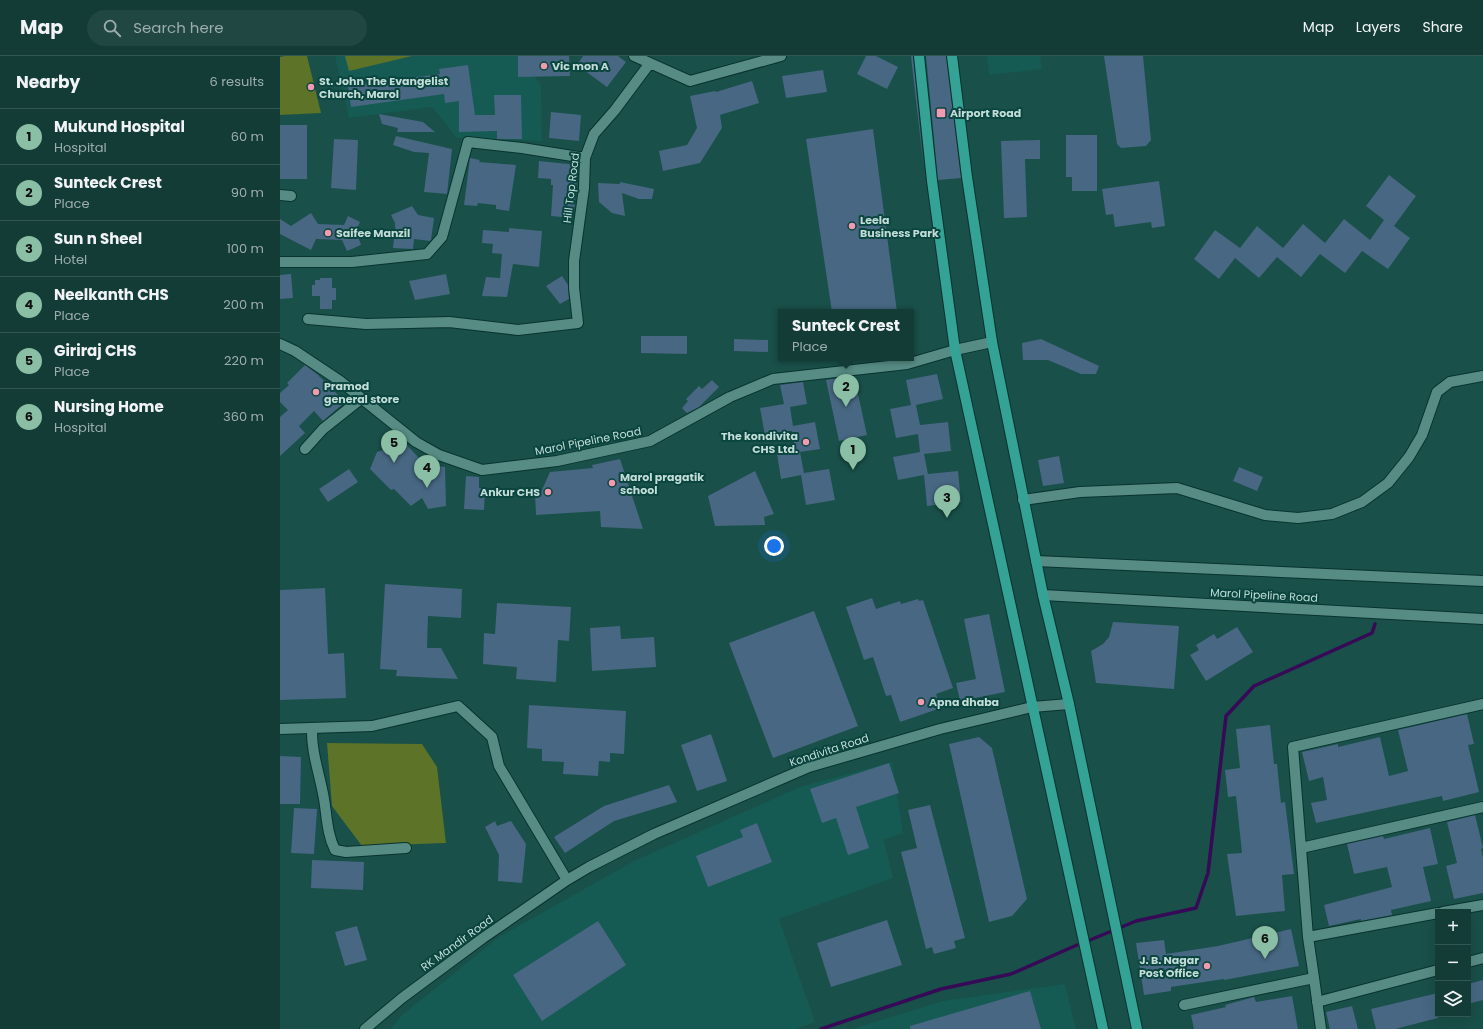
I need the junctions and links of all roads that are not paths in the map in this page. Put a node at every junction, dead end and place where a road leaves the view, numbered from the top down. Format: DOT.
graph roads {
  1 [pos="634,56"];
  2 [pos="781,56"];
  3 [pos="919,56"];
  4 [pos="952,56"];
  5 [pos="650,63"];
  6 [pos="585,158"];
  7 [pos="280,195"];
  8 [pos="291,196"];
  9 [pos="280,262"];
  10 [pos="308,319"];
  11 [pos="992,342"];
  12 [pos="280,344"];
  13 [pos="955,350"];
  14 [pos="1483,376"];
  15 [pos="362,398"];
  16 [pos="305,449"];
  17 [pos="1023,500"];
  18 [pos="1036,561"];
  19 [pos="1483,581"];
  20 [pos="1043,595"];
  21 [pos="1483,619"];
  22 [pos="1069,704"];
  23 [pos="1483,704"];
  24 [pos="1032,707"];
  25 [pos="312,728"];
  26 [pos="280,729"];
  27 [pos="1483,807"];
  28 [pos="406,848"];
  29 [pos="1301,848"];
  30 [pos="567,880"];
  31 [pos="1483,905"];
  32 [pos="1460,909"];
  33 [pos="1435,914"];
  34 [pos="1308,937"];
  35 [pos="1483,958"];
  36 [pos="1471,961"];
  37 [pos="1435,971"];
  38 [pos="1314,978"];
  39 [pos="1317,1002"];
  40 [pos="1184,1005"];
  41 [pos="365,1029"];
  42 [pos="1103,1029"];
  43 [pos="1137,1029"];
  44 [pos="1321,1029"];
  1 -- 5 [label="street"];
  2 -- 5 [label="street"];
  3 -- 13 [label="main road"];
  4 -- 11 [label="main road"];
  5 -- 6 [label="street, Hill Top Road"];
  6 -- 9 [label="street"];
  6 -- 10 [label="street, Hill Top Road"];
  7 -- 8 [label="street"];
  11 -- 13 [label="street, Marol Pipeline Road"];
  11 -- 17 [label="main road"];
  12 -- 15 [label="street, Marol Pipeline Road"];
  13 -- 15 [label="street, Marol Pipeline Road"];
  13 -- 24 [label="main road"];
  14 -- 17 [label="street"];
  15 -- 16 [label="street"];
  17 -- 18 [label="main road"];
  18 -- 19 [label="street"];
  18 -- 20 [label="main road"];
  20 -- 21 [label="street, Marol Pipeline Road"];
  20 -- 22 [label="main road"];
  22 -- 24 [label="street, Kondivita Road"];
  22 -- 43 [label="main road"];
  23 -- 29 [label="street"];
  24 -- 30 [label="street, Kondivita Road"];
  24 -- 42 [label="main road"];
  25 -- 26 [label="street"];
  25 -- 28 [label="street"];
  25 -- 30 [label="street"];
  27 -- 29 [label="street"];
  29 -- 34 [label="street"];
  30 -- 41 [label="street, RK Mandir Road"];
  31 -- 32 [label="street"];
  33 -- 34 [label="street"];
  34 -- 38 [label="street"];
  35 -- 36 [label="street"];
  37 -- 39 [label="street"];
  38 -- 39 [label="street"];
  38 -- 40 [label="street"];
  39 -- 44 [label="street"];
}
